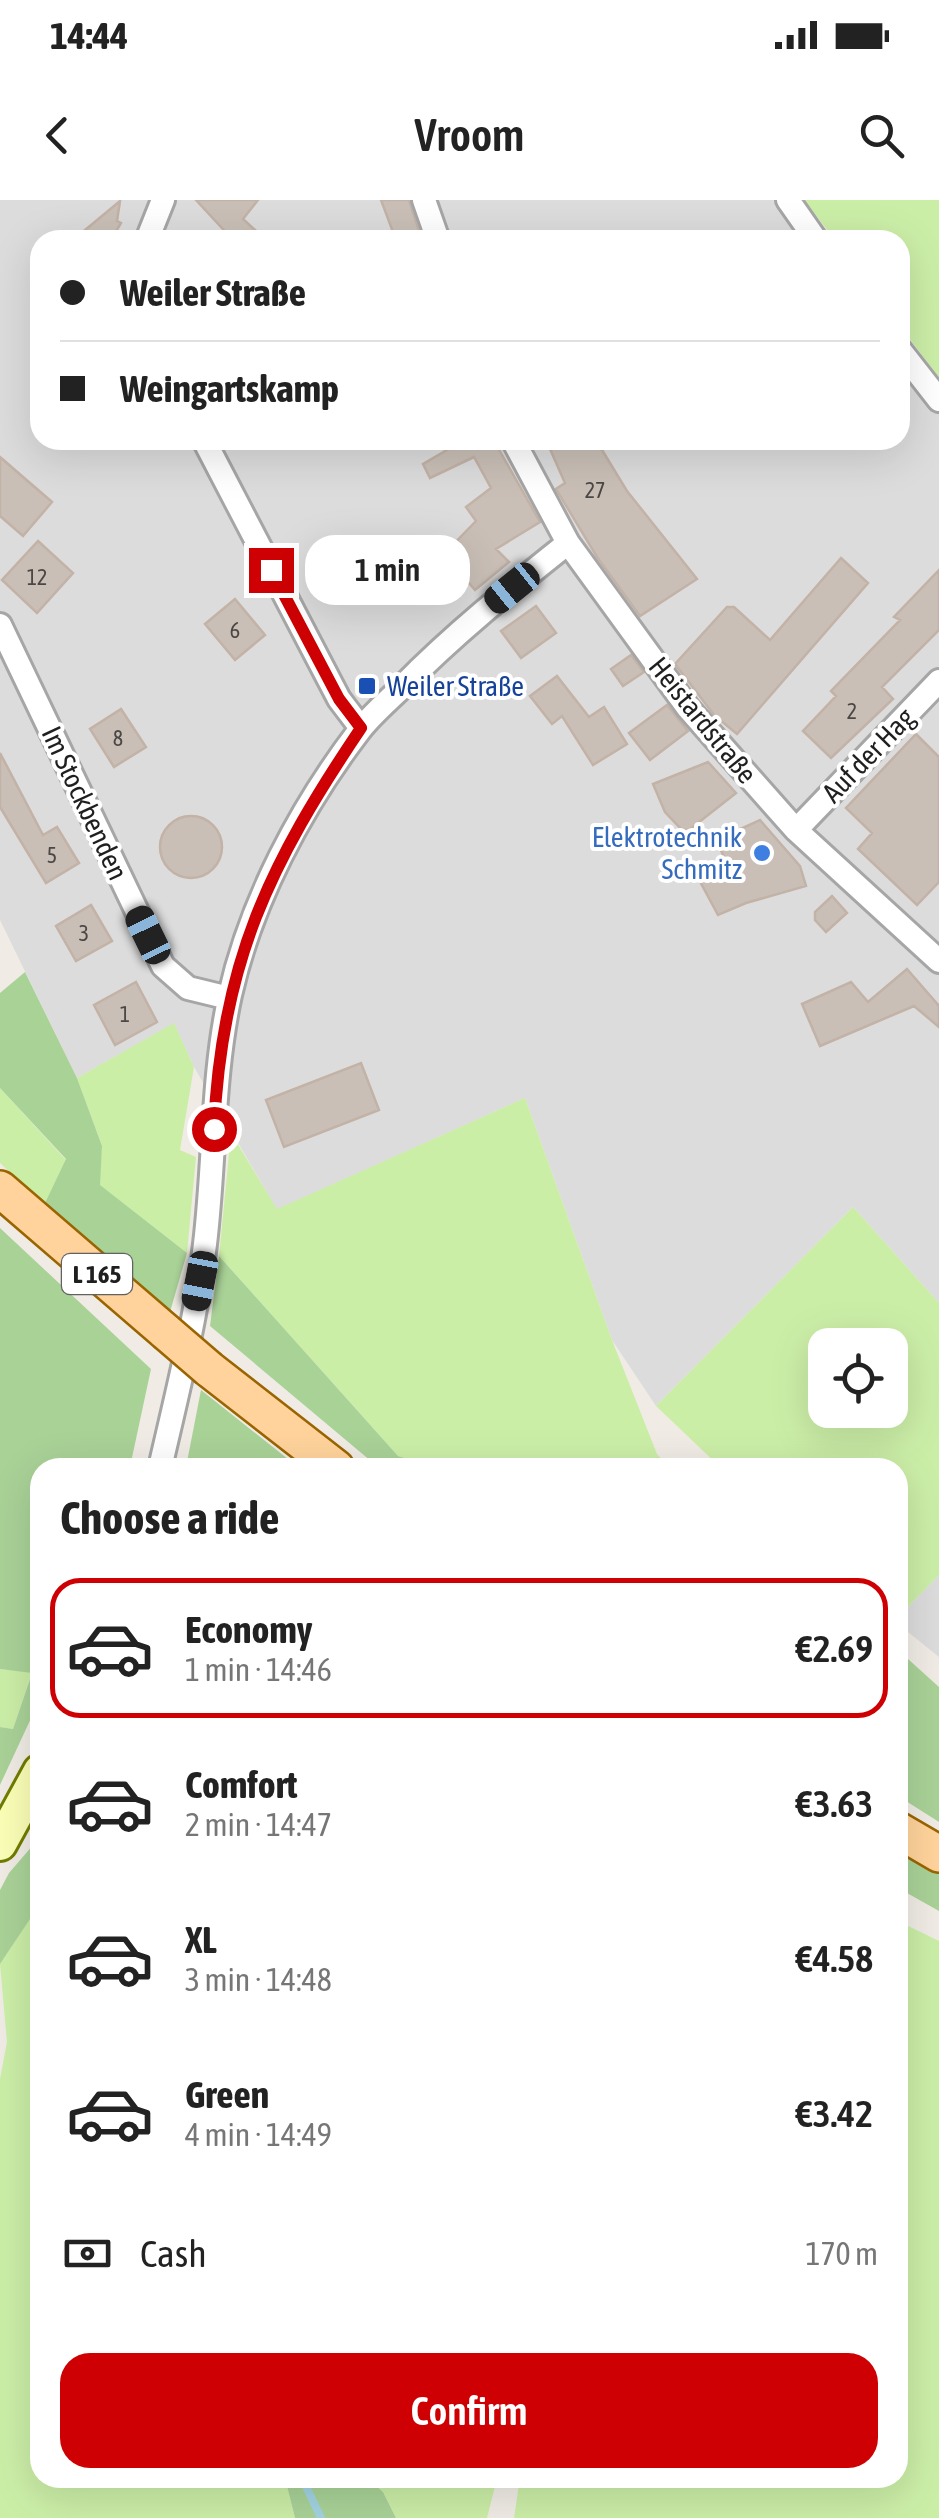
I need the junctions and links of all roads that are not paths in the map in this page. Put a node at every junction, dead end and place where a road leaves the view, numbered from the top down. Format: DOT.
graph roads {
  1 [pos="163,200"];
  2 [pos="424,200"];
  3 [pos="788,200"];
  4 [pos="150,230"];
  5 [pos="434,230"];
  6 [pos="809,230"];
  7 [pos="910,363"];
  8 [pos="939,400"];
  9 [pos="209,450"];
  10 [pos="519,450"];
  11 [pos="568,543"];
  12 [pos="0,625"];
  13 [pos="939,680"];
  14 [pos="361,728"];
  15 [pos="796,830"];
  16 [pos="939,962"];
  17 [pos="229,998"];
  18 [pos="0,1189"];
  19 [pos="162,1458"];
  20 [pos="323,1458"];
  21 [pos="30,1793"];
  22 [pos="908,1836"];
  23 [pos="0,1844"];
  24 [pos="939,1854"];
  1 -- 4 [label="street"];
  2 -- 5 [label="street"];
  3 -- 6 [label="street"];
  7 -- 8 [label="street"];
  9 -- 14 [label="street"];
  10 -- 11 [label="street, Heistardstraße"];
  11 -- 14 [label="street"];
  11 -- 15 [label="street, Heistardstraße"];
  12 -- 17 [label="street, Im Stockbenden"];
  13 -- 15 [label="street, Auf der Hag"];
  14 -- 17 [label="street"];
  15 -- 16 [label="street, Heistardstraße"];
  17 -- 19 [label="street"];
  18 -- 20 [label="main road, L 165, bridge"];
  21 -- 23 [label="main road"];
  22 -- 24 [label="main road"];
}
